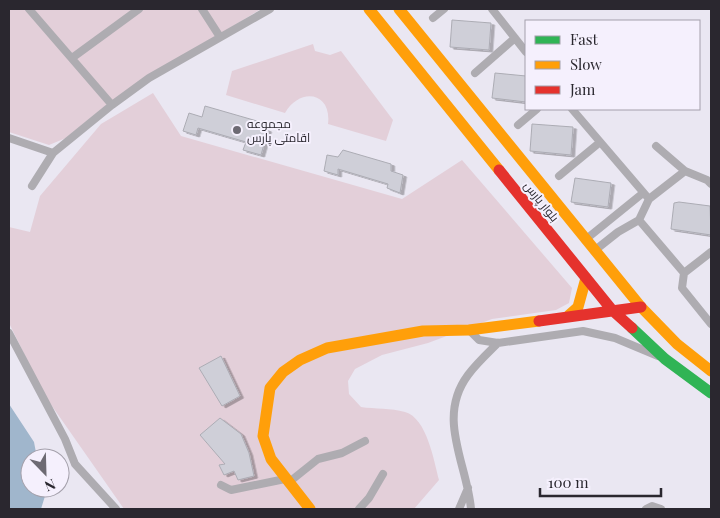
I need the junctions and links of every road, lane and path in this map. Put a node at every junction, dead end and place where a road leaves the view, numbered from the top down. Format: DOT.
graph roads {
  1 [pos="29,9"];
  2 [pos="139,9"];
  3 [pos="202,9"];
  4 [pos="270,9"];
  5 [pos="369,9"];
  6 [pos="400,9"];
  7 [pos="444,9"];
  8 [pos="492,9"];
  9 [pos="433,18"];
  10 [pos="220,37"];
  11 [pos="515,38"];
  12 [pos="525,51"];
  13 [pos="72,58"];
  14 [pos="475,73"];
  15 [pos="112,105"];
  16 [pos="536,110"];
  17 [pos="573,110"];
  18 [pos="518,126"];
  19 [pos="9,138"];
  20 [pos="599,143"];
  21 [pos="656,146"];
  22 [pos="52,153"];
  23 [pos="685,171"];
  24 [pos="560,176"];
  25 [pos="711,184"];
  26 [pos="32,186"];
  27 [pos="646,196"];
  28 [pos="639,220"];
  29 [pos="585,240"];
  30 [pos="594,251"];
  31 [pos="711,252"];
  32 [pos="684,272"];
  33 [pos="586,278"];
  34 [pos="641,308"];
  35 [pos="612,310"];
  36 [pos="568,316"];
  37 [pos="711,324"];
  38 [pos="470,330"];
  39 [pos="9,333"];
  40 [pos="498,343"];
  41 [pos="665,359"];
  42 [pos="711,370"];
  43 [pos="711,393"];
  44 [pos="364,441"];
  45 [pos="383,474"];
  46 [pos="286,481"];
  47 [pos="221,485"];
  48 [pos="469,487"];
  49 [pos="116,509"];
  50 [pos="310,509"];
  51 [pos="359,509"];
  52 [pos="459,509"];
  53 [pos="471,509"];
  54 [pos="646,509"];
  55 [pos="661,509"];
  1 -- 13 [label="street"];
  2 -- 13 [label="street"];
  3 -- 10 [label="street"];
  4 -- 10 [label="street"];
  5 -- 33 [label="main road, بلوار پارس"];
  6 -- 29 [label="main road, بلوار پارس"];
  7 -- 9 [label="street"];
  8 -- 11 [label="street"];
  10 -- 15 [label="street"];
  11 -- 12 [label="street"];
  11 -- 14 [label="street"];
  13 -- 15 [label="street"];
  15 -- 22 [label="street"];
  16 -- 18 [label="street"];
  17 -- 20 [label="street"];
  19 -- 22 [label="street"];
  20 -- 24 [label="street"];
  20 -- 27 [label="street"];
  21 -- 23 [label="street"];
  22 -- 26 [label="street"];
  23 -- 25 [label="street"];
  23 -- 27 [label="street"];
  27 -- 28 [label="street"];
  27 -- 29 [label="street"];
  28 -- 30 [label="street"];
  28 -- 32 [label="street"];
  29 -- 30 [label="main road, بلوار پارس"];
  30 -- 34 [label="main road, بلوار پارس"];
  31 -- 32 [label="street"];
  32 -- 37 [label="street"];
  33 -- 35 [label="main road, بلوار پارس"];
  33 -- 36 [label="main road"];
  34 -- 35 [label="main road"];
  34 -- 42 [label="main road, بلوار پارس"];
  35 -- 36 [label="main road"];
  35 -- 41 [label="main road, بلوار پارس"];
  36 -- 38 [label="main road"];
  38 -- 40 [label="street"];
  38 -- 46 [label="main road"];
  39 -- 49 [label="street"];
  40 -- 41 [label="street"];
  40 -- 48 [label="street"];
  41 -- 43 [label="main road, بلوار پارس"];
  44 -- 46 [label="street"];
  45 -- 51 [label="street"];
  46 -- 47 [label="street"];
  46 -- 50 [label="main road"];
  48 -- 52 [label="street"];
  48 -- 53 [label="street"];
  54 -- 55 [label="street"];
}
